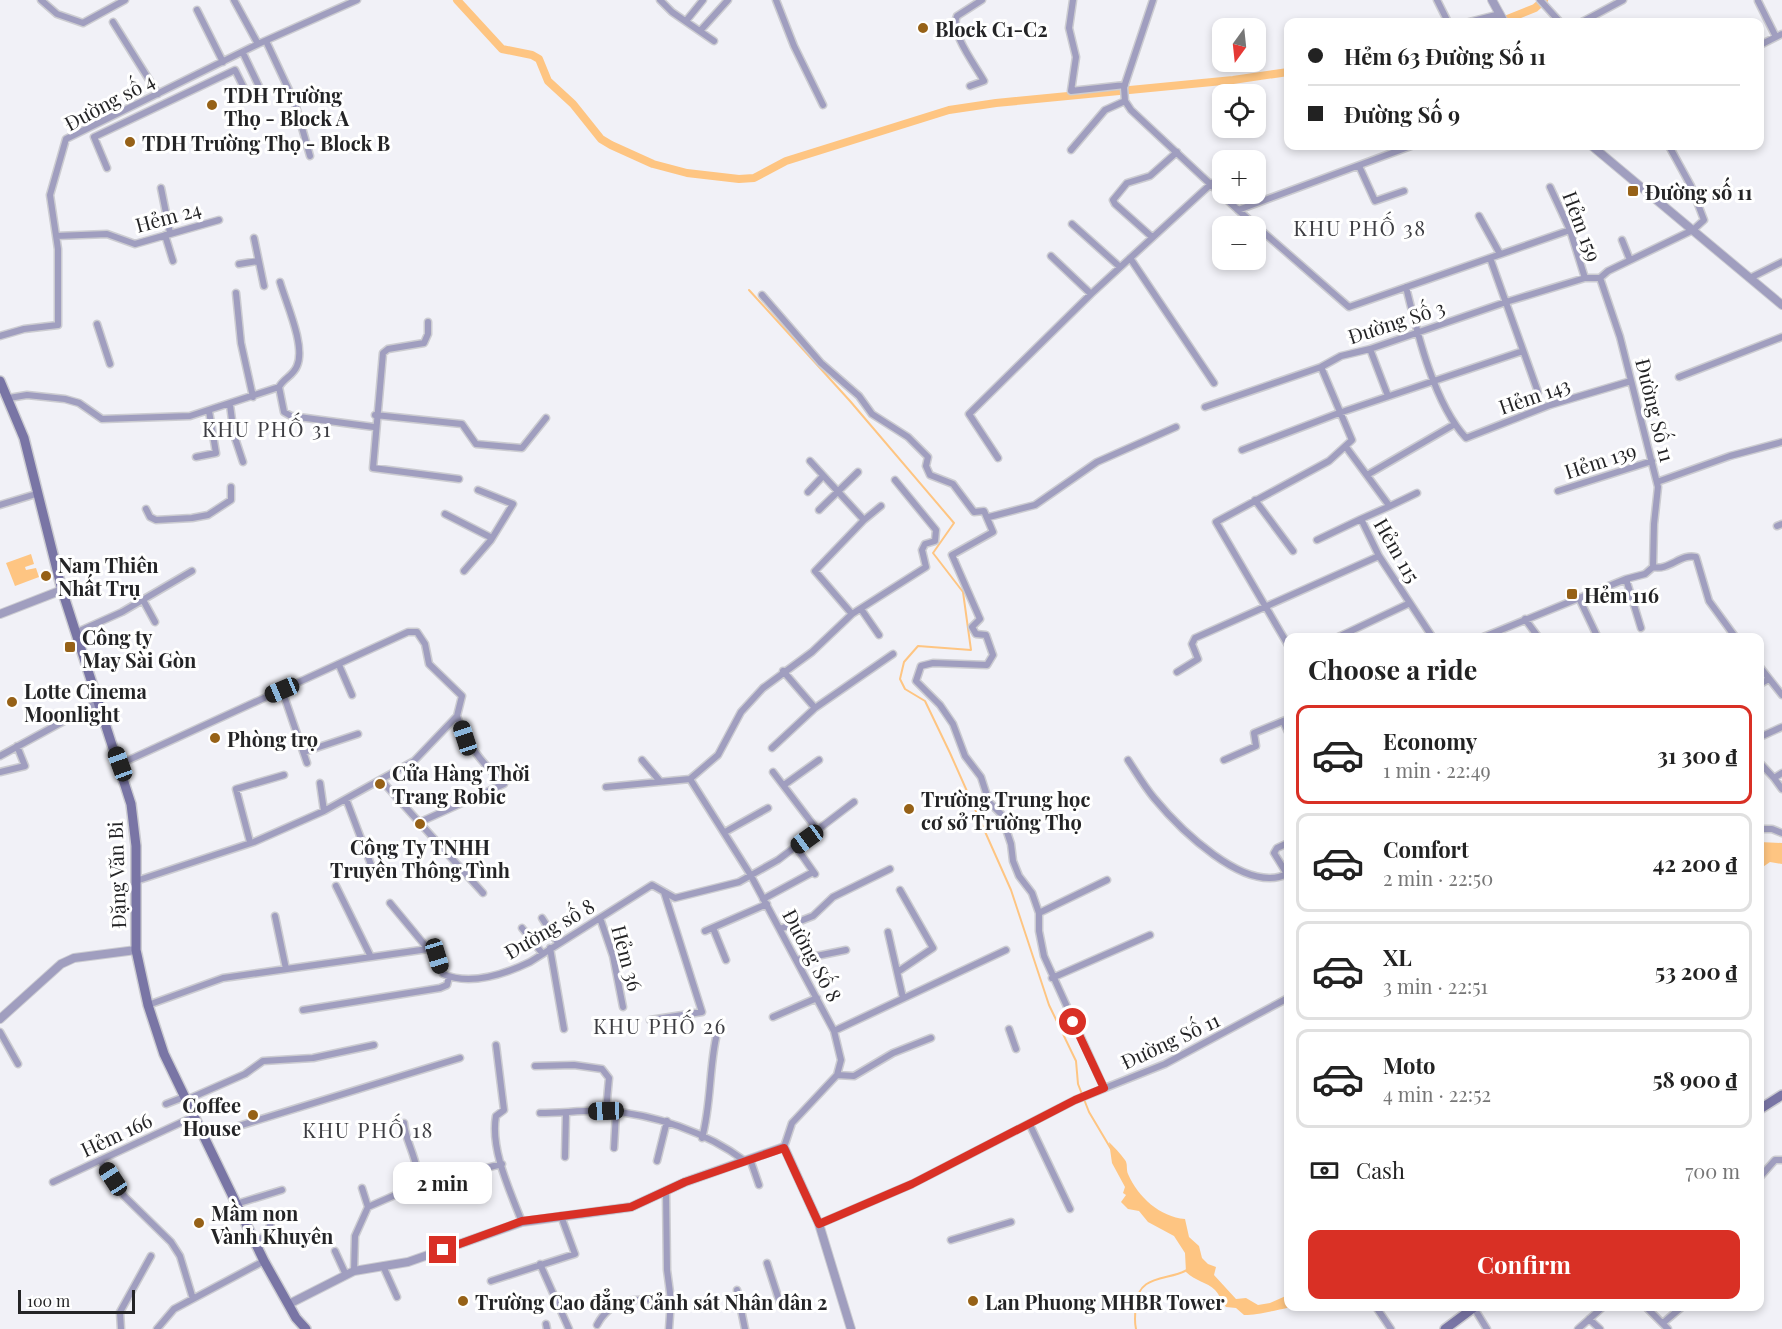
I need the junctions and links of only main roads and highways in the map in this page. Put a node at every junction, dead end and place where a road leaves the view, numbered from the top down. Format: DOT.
graph roads {
  1 [pos="0,381"];
  2 [pos="1782,1095"];
  3 [pos="1764,1106"];
  4 [pos="1470,1311"];
  5 [pos="296,1318"];
  6 [pos="296,1329"];
  7 [pos="306,1329"];
  8 [pos="1445,1329"];
  1 -- 5 [label="main road, Đặng Văn Bi"];
  2 -- 3 [label="main road"];
  4 -- 8 [label="main road"];
  5 -- 6 [label="main road, Đặng Văn Bi"];
  5 -- 7 [label="main road, Đặng Văn Bi"];
}
